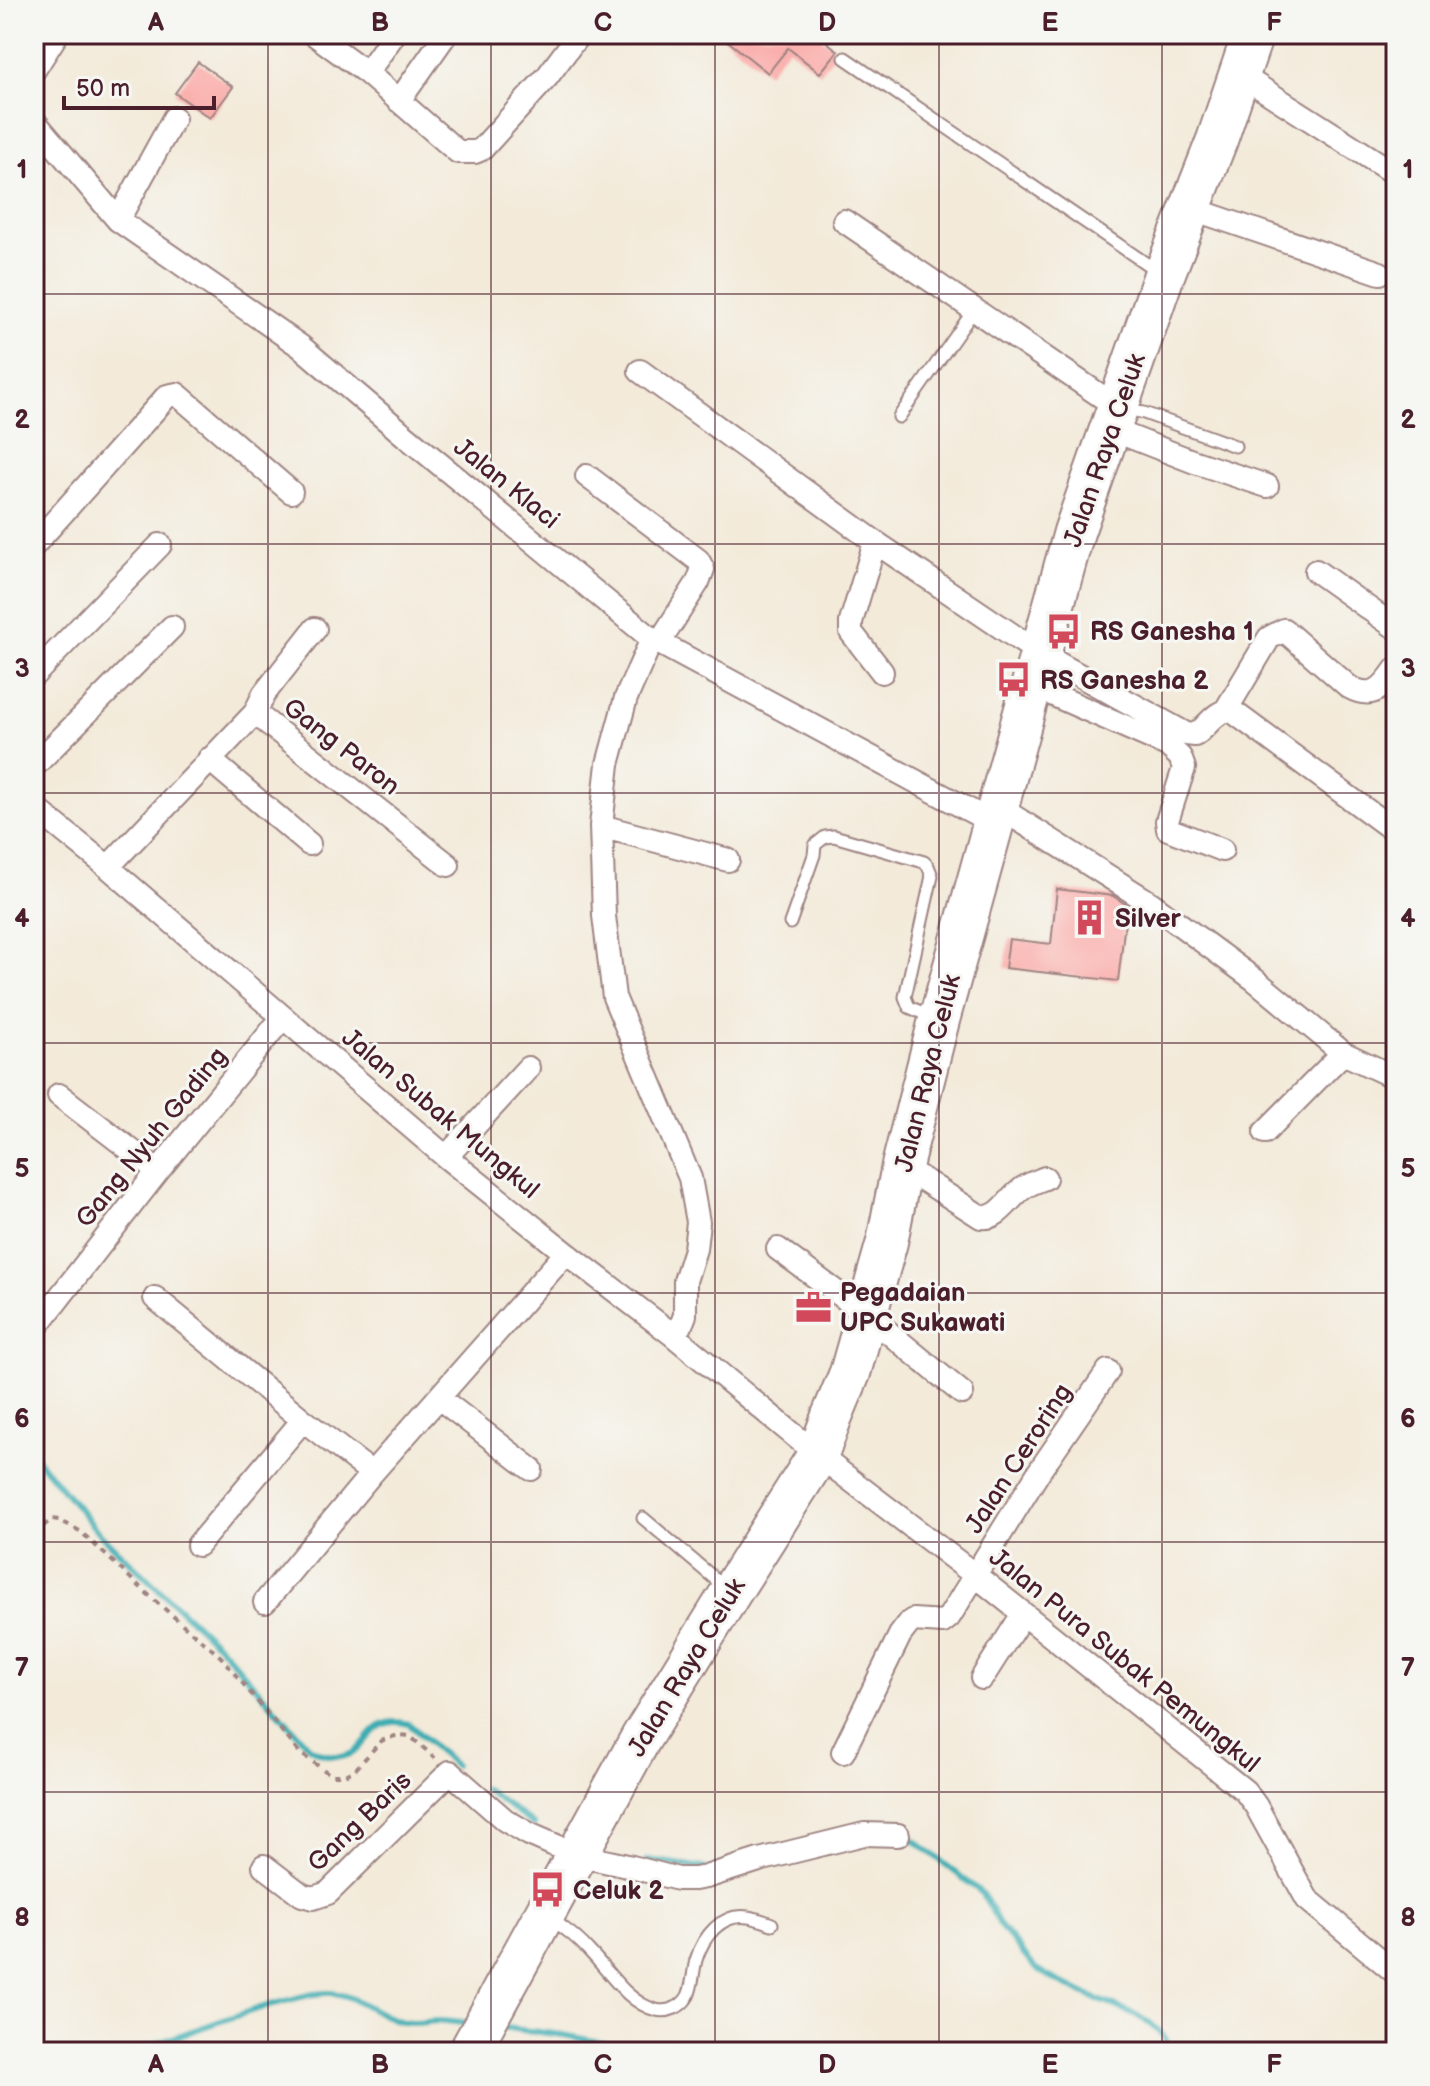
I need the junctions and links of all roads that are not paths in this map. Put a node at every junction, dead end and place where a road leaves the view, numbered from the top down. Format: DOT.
graph roads {
  1 [pos="57,34"];
  2 [pos="314,34"];
  3 [pos="394,34"];
  4 [pos="446,34"];
  5 [pos="579,34"];
  6 [pos="1253,34"];
  7 [pos="845,58"];
  8 [pos="34,70"];
  9 [pos="367,73"];
  10 [pos="1239,74"];
  11 [pos="399,101"];
  12 [pos="174,118"];
  13 [pos="34,121"];
  14 [pos="1389,170"];
  15 [pos="1190,208"];
  16 [pos="118,220"];
  17 [pos="844,221"];
  18 [pos="1380,273"];
  19 [pos="1164,275"];
  20 [pos="974,310"];
  21 [pos="640,371"];
  22 [pos="899,417"];
  23 [pos="1113,418"];
  24 [pos="1235,446"];
  25 [pos="587,476"];
  26 [pos="1267,486"];
  27 [pos="291,492"];
  28 [pos="875,542"];
  29 [pos="34,545"];
  30 [pos="160,545"];
  31 [pos="1316,571"];
  32 [pos="172,627"];
  33 [pos="1396,628"];
  34 [pos="315,629"];
  35 [pos="655,641"];
  36 [pos="1396,669"];
  37 [pos="882,672"];
  38 [pos="34,675"];
  39 [pos="1040,677"];
  40 [pos="1226,710"];
  41 [pos="255,713"];
  42 [pos="209,759"];
  43 [pos="34,766"];
  44 [pos="34,807"];
  45 [pos="995,815"];
  46 [pos="601,826"];
  47 [pos="1396,832"];
  48 [pos="309,844"];
  49 [pos="1222,850"];
  50 [pos="728,860"];
  51 [pos="448,865"];
  52 [pos="108,867"];
  53 [pos="790,923"];
  54 [pos="283,1017"];
  55 [pos="939,1020"];
  56 [pos="1343,1053"];
  57 [pos="528,1068"];
  58 [pos="1396,1078"];
  59 [pos="59,1095"];
  60 [pos="1265,1132"];
  61 [pos="446,1157"];
  62 [pos="902,1166"];
  63 [pos="158,1171"];
  64 [pos="1045,1178"];
  65 [pos="778,1249"];
  66 [pos="566,1253"];
  67 [pos="155,1298"];
  68 [pos="866,1314"];
  69 [pos="34,1330"];
  70 [pos="673,1335"];
  71 [pos="1108,1371"];
  72 [pos="962,1393"];
  73 [pos="439,1398"];
  74 [pos="303,1420"];
  75 [pos="818,1455"];
  76 [pos="531,1469"];
  77 [pos="372,1473"];
  78 [pos="643,1518"];
  79 [pos="198,1545"];
  80 [pos="975,1575"];
  81 [pos="731,1592"];
  82 [pos="265,1602"];
  83 [pos="1023,1614"];
  84 [pos="982,1678"];
  85 [pos="843,1752"];
  86 [pos="898,1835"];
  87 [pos="581,1848"];
  88 [pos="264,1866"];
  89 [pos="544,1915"];
  90 [pos="772,1924"];
  91 [pos="1396,1973"];
  92 [pos="469,2052"];
  1 -- 8 [label="street"];
  2 -- 9 [label="street"];
  3 -- 9 [label="street"];
  4 -- 11 [label="street"];
  5 -- 11 [label="street"];
  6 -- 10 [label="highway, Jalan Raya Celuk"];
  7 -- 19 [label="lane"];
  9 -- 11 [label="street"];
  10 -- 14 [label="street"];
  10 -- 15 [label="highway, Jalan Raya Celuk"];
  12 -- 16 [label="street"];
  13 -- 16 [label="street, Jalan Klaci"];
  15 -- 18 [label="street"];
  15 -- 19 [label="highway, Jalan Raya Celuk"];
  16 -- 35 [label="street, Jalan Klaci"];
  17 -- 20 [label="street"];
  19 -- 23 [label="highway, Jalan Raya Celuk"];
  20 -- 22 [label="lane"];
  20 -- 23 [label="street"];
  21 -- 28 [label="street"];
  23 -- 24 [label="lane"];
  23 -- 26 [label="street"];
  23 -- 39 [label="highway, Jalan Raya Celuk"];
  25 -- 35 [label="street"];
  27 -- 29 [label="street"];
  28 -- 37 [label="street"];
  28 -- 39 [label="street"];
  30 -- 38 [label="street"];
  31 -- 33 [label="street"];
  32 -- 43 [label="street"];
  34 -- 41 [label="street"];
  35 -- 45 [label="street, Jalan Klaci"];
  35 -- 46 [label="street"];
  36 -- 40 [label="street"];
  39 -- 40 [label="street"];
  39 -- 45 [label="highway, Jalan Raya Celuk"];
  39 -- 49 [label="street"];
  40 -- 47 [label="street"];
  41 -- 42 [label="street, Gang Paron"];
  41 -- 51 [label="street, Gang Paron"];
  42 -- 48 [label="street"];
  42 -- 52 [label="street, Gang Paron"];
  44 -- 52 [label="street, Jalan Subak Mungkul"];
  45 -- 55 [label="highway, Jalan Raya Celuk"];
  45 -- 56 [label="street, Jalan Klaci"];
  46 -- 50 [label="street"];
  46 -- 70 [label="street"];
  52 -- 54 [label="street, Jalan Subak Mungkul"];
  53 -- 55 [label="lane"];
  54 -- 61 [label="street, Jalan Subak Mungkul"];
  54 -- 63 [label="street, Gang Nyuh Gading"];
  55 -- 62 [label="highway, Jalan Raya Celuk"];
  56 -- 58 [label="street, Jalan Klaci"];
  56 -- 60 [label="street"];
  57 -- 61 [label="street"];
  59 -- 63 [label="street"];
  61 -- 66 [label="street, Jalan Subak Mungkul"];
  62 -- 64 [label="street"];
  62 -- 68 [label="highway, Jalan Raya Celuk"];
  63 -- 69 [label="street, Gang Nyuh Gading"];
  65 -- 68 [label="street"];
  66 -- 70 [label="street, Jalan Subak Mungkul"];
  66 -- 73 [label="street"];
  67 -- 74 [label="street"];
  68 -- 72 [label="street"];
  68 -- 75 [label="highway, Jalan Raya Celuk"];
  70 -- 75 [label="street, Jalan Subak Mungkul"];
  71 -- 80 [label="street, Jalan Ceroring"];
  73 -- 76 [label="street"];
  73 -- 77 [label="street"];
  74 -- 77 [label="street"];
  74 -- 79 [label="street"];
  75 -- 80 [label="street, Jalan Pura Subak Pemungkul"];
  75 -- 81 [label="highway, Jalan Raya Celuk"];
  77 -- 82 [label="street"];
  78 -- 81 [label="lane"];
  80 -- 83 [label="street, Jalan Pura Subak Pemungkul"];
  80 -- 85 [label="street, Jalan Ceroring"];
  81 -- 87 [label="highway, Jalan Raya Celuk"];
  83 -- 84 [label="street"];
  83 -- 91 [label="street, Jalan Pura Subak Pemungkul"];
  86 -- 87 [label="street"];
  87 -- 88 [label="street, Gang Baris"];
  87 -- 89 [label="highway, Jalan Raya Celuk"];
  89 -- 90 [label="lane"];
  89 -- 92 [label="highway, Jalan Raya Celuk"];
}
